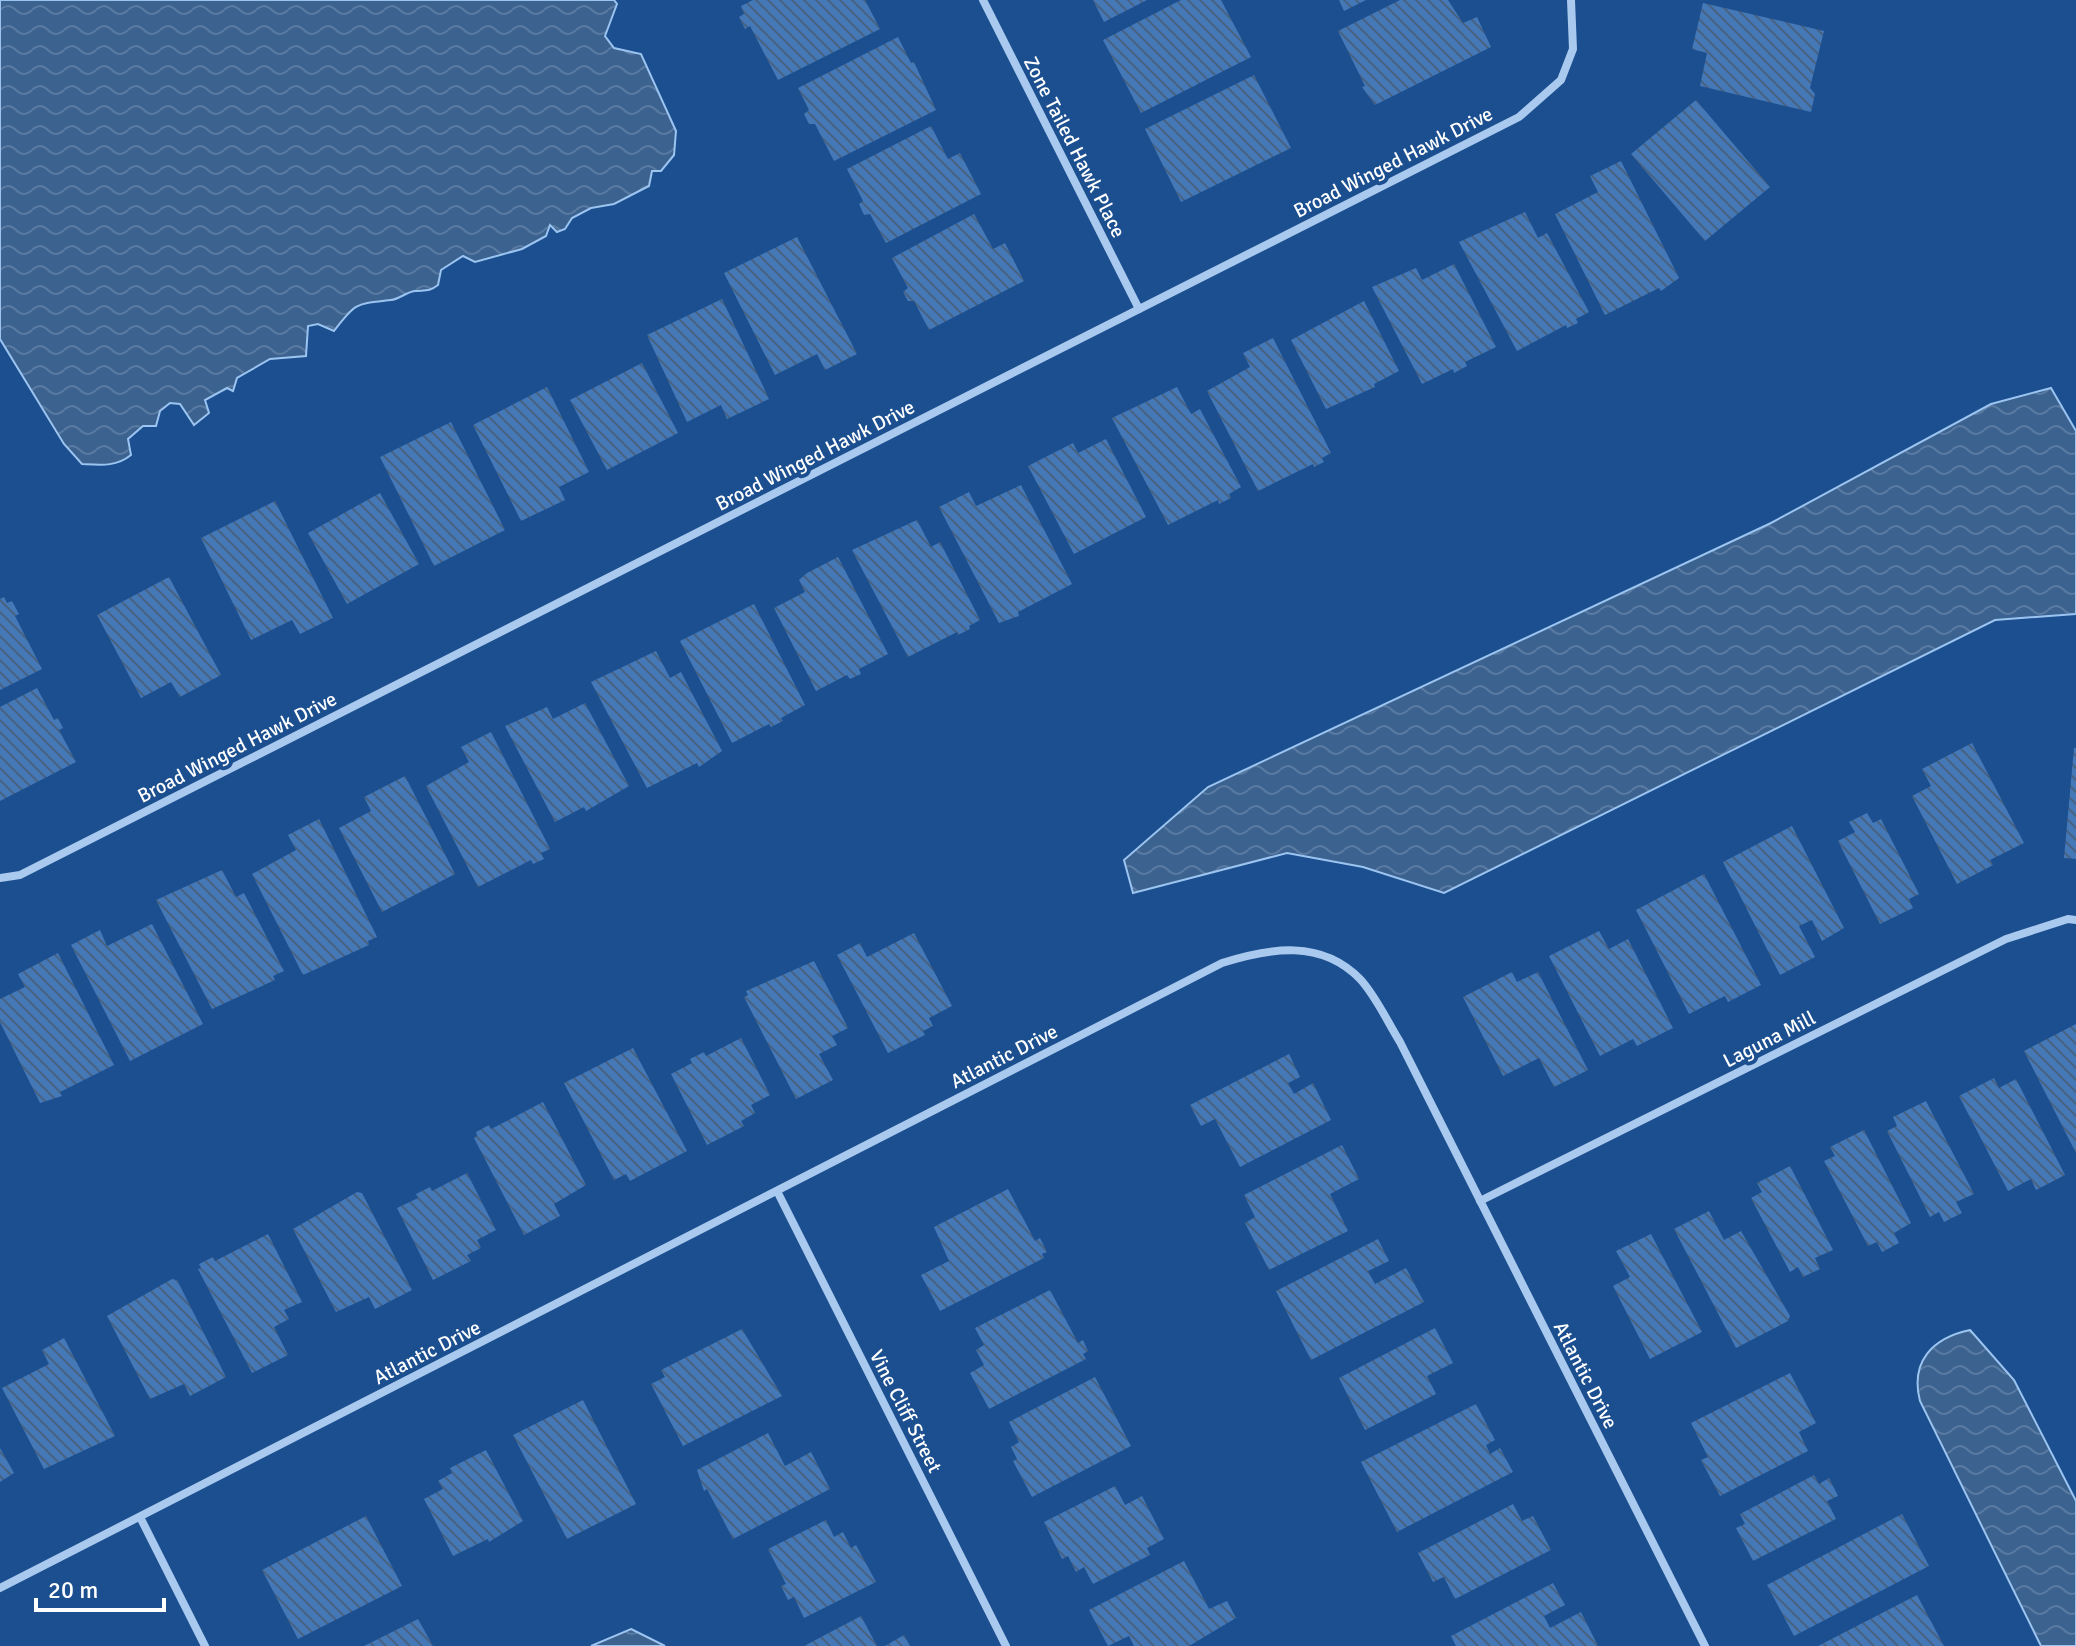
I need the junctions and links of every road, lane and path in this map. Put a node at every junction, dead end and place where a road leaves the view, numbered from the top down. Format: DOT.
graph roads {
  1 [pos="983,0"];
  2 [pos="1571,0"];
  3 [pos="1139,309"];
  4 [pos="0,878"];
  5 [pos="2076,920"];
  6 [pos="777,1191"];
  7 [pos="1480,1201"];
  8 [pos="140,1517"];
  9 [pos="0,1588"];
  10 [pos="205,1646"];
  11 [pos="1006,1646"];
  12 [pos="1705,1646"];
  1 -- 3 [label="street, Zone Tailed Hawk Place"];
  2 -- 3 [label="street, Broad Winged Hawk Drive"];
  3 -- 4 [label="street, Broad Winged Hawk Drive"];
  5 -- 7 [label="street, Laguna Mill"];
  6 -- 7 [label="street, Atlantic Drive"];
  6 -- 8 [label="street, Atlantic Drive"];
  6 -- 11 [label="street, Vine Cliff Street"];
  7 -- 12 [label="street, Atlantic Drive"];
  8 -- 9 [label="street, Atlantic Drive"];
  8 -- 10 [label="street"];
}
